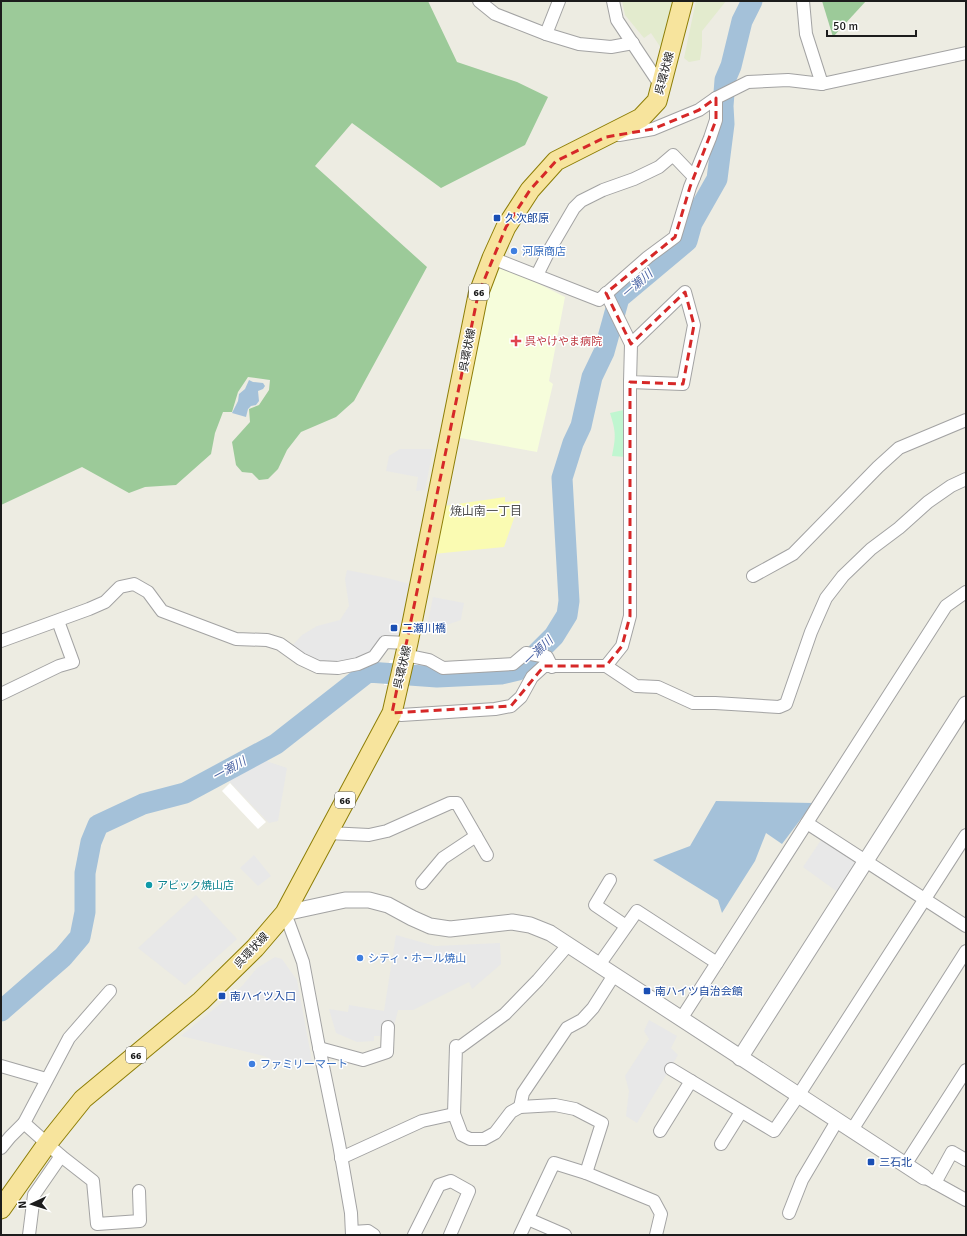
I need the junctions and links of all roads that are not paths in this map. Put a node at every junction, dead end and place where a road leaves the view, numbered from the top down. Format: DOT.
graph roads {
  1 [pos="479,1"];
  2 [pos="559,1"];
  3 [pos="613,1"];
  4 [pos="683,1"];
  5 [pos="803,1"];
  6 [pos="546,34"];
  7 [pos="633,43"];
  8 [pos="966,53"];
  9 [pos="822,84"];
  10 [pos="661,86"];
  11 [pos="716,98"];
  12 [pos="606,137"];
  13 [pos="694,177"];
  14 [pos="492,258"];
  15 [pos="537,275"];
  16 [pos="606,293"];
  17 [pos="631,344"];
  18 [pos="630,382"];
  19 [pos="966,420"];
  20 [pos="966,479"];
  21 [pos="753,576"];
  22 [pos="966,592"];
  23 [pos="58,621"];
  24 [pos="1,641"];
  25 [pos="405,653"];
  26 [pos="606,666"];
  27 [pos="552,667"];
  28 [pos="1,694"];
  29 [pos="966,704"];
  30 [pos="392,713"];
  31 [pos="807,823"];
  32 [pos="328,833"];
  33 [pos="966,835"];
  34 [pos="476,836"];
  35 [pos="487,855"];
  36 [pos="866,861"];
  37 [pos="610,880"];
  38 [pos="422,883"];
  39 [pos="924,899"];
  40 [pos="285,913"];
  41 [pos="626,926"];
  42 [pos="966,926"];
  43 [pos="568,945"];
  44 [pos="966,951"];
  45 [pos="717,963"];
  46 [pos="599,965"];
  47 [pos="614,975"];
  48 [pos="110,990"];
  49 [pos="681,1019"];
  50 [pos="388,1027"];
  51 [pos="319,1048"];
  52 [pos="740,1058"];
  53 [pos="1,1066"];
  54 [pos="671,1069"];
  55 [pos="966,1070"];
  56 [pos="46,1079"];
  57 [pos="691,1081"];
  58 [pos="798,1096"];
  59 [pos="520,1107"];
  60 [pos="741,1112"];
  61 [pos="454,1114"];
  62 [pos="837,1121"];
  63 [pos="24,1123"];
  64 [pos="852,1130"];
  65 [pos="660,1131"];
  66 [pos="721,1144"];
  67 [pos="1,1148"];
  68 [pos="54,1150"];
  69 [pos="341,1158"];
  70 [pos="966,1160"];
  71 [pos="905,1165"];
  72 [pos="586,1173"];
  73 [pos="930,1180"];
  74 [pos="139,1191"];
  75 [pos="966,1200"];
  76 [pos="1,1209"];
  77 [pos="790,1213"];
  78 [pos="528,1219"];
  79 [pos="352,1233"];
  80 [pos="29,1235"];
  81 [pos="374,1235"];
  82 [pos="414,1235"];
  83 [pos="450,1235"];
  84 [pos="520,1235"];
  85 [pos="565,1235"];
  86 [pos="656,1235"];
  1 -- 6 [label="street"];
  2 -- 6 [label="street"];
  3 -- 7 [label="street"];
  4 -- 10 [label="main road, 呉環状線 / 66"];
  5 -- 9 [label="street"];
  6 -- 7 [label="street"];
  7 -- 10 [label="street"];
  8 -- 9 [label="street"];
  9 -- 11 [label="street"];
  10 -- 12 [label="main road, 呉環状線 / 66"];
  11 -- 12 [label="street"];
  11 -- 13 [label="street"];
  12 -- 14 [label="main road, 呉環状線 / 66"];
  13 -- 15 [label="street"];
  13 -- 16 [label="street"];
  14 -- 15 [label="street"];
  14 -- 25 [label="main road, 呉環状線 / 66"];
  15 -- 16 [label="street"];
  16 -- 17 [label="street"];
  17 -- 18 [label="street"];
  17 -- 18 [label="street"];
  18 -- 26 [label="street"];
  19 -- 21 [label="street"];
  20 -- 26 [label="street"];
  22 -- 31 [label="street"];
  23 -- 24 [label="street"];
  23 -- 25 [label="street"];
  23 -- 28 [label="street"];
  25 -- 27 [label="street"];
  25 -- 30 [label="main road, 呉環状線 / 66"];
  26 -- 27 [label="street"];
  27 -- 30 [label="street"];
  29 -- 36 [label="street"];
  30 -- 32 [label="main road, 呉環状線 / 66"];
  31 -- 36 [label="street"];
  31 -- 45 [label="street"];
  32 -- 34 [label="street"];
  32 -- 40 [label="main road, 呉環状線 / 66"];
  33 -- 39 [label="street"];
  34 -- 35 [label="street"];
  34 -- 38 [label="street"];
  36 -- 39 [label="street"];
  36 -- 52 [label="street"];
  37 -- 41 [label="street"];
  39 -- 42 [label="street"];
  39 -- 58 [label="street"];
  40 -- 43 [label="street"];
  40 -- 51 [label="street"];
  40 -- 68 [label="main road, 呉環状線 / 66"];
  41 -- 45 [label="street"];
  41 -- 46 [label="street"];
  43 -- 46 [label="street"];
  43 -- 61 [label="street"];
  44 -- 64 [label="street"];
  45 -- 49 [label="street"];
  46 -- 47 [label="street"];
  47 -- 49 [label="street"];
  47 -- 59 [label="street"];
  48 -- 56 [label="street"];
  49 -- 52 [label="street"];
  50 -- 51 [label="street"];
  51 -- 69 [label="street"];
  52 -- 58 [label="street"];
  53 -- 56 [label="street"];
  54 -- 57 [label="street"];
  55 -- 71 [label="street"];
  56 -- 63 [label="street"];
  57 -- 60 [label="street"];
  57 -- 65 [label="street"];
  58 -- 60 [label="street"];
  58 -- 62 [label="street"];
  59 -- 61 [label="street"];
  59 -- 72 [label="street"];
  60 -- 66 [label="street"];
  61 -- 69 [label="street"];
  62 -- 64 [label="street"];
  62 -- 77 [label="street"];
  63 -- 67 [label="street"];
  63 -- 68 [label="street"];
  64 -- 71 [label="street"];
  68 -- 74 [label="street"];
  68 -- 76 [label="main road, 呉環状線 / 66"];
  68 -- 80 [label="street"];
  69 -- 79 [label="street"];
  70 -- 73 [label="street"];
  71 -- 73 [label="street"];
  72 -- 78 [label="street"];
  72 -- 86 [label="street"];
  73 -- 75 [label="street"];
  78 -- 84 [label="street"];
  78 -- 85 [label="street"];
  79 -- 81 [label="street"];
  82 -- 83 [label="street"];
}
